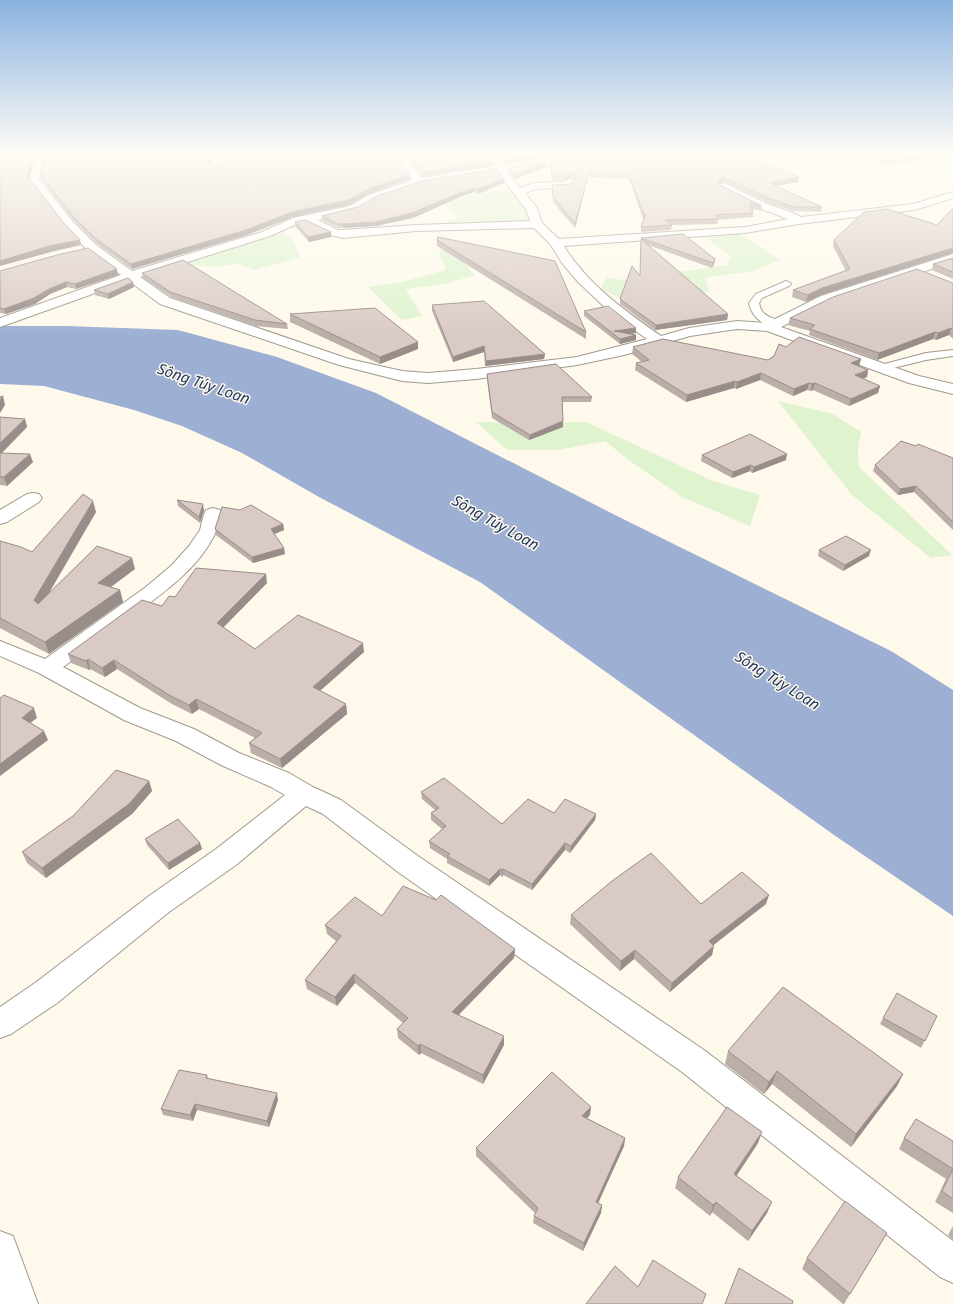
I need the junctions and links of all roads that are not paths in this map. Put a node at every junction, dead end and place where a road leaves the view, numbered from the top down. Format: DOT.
graph roads {
  1 [pos="61,214"];
  2 [pos="330,214"];
  3 [pos="533,214"];
  4 [pos="787,214"];
  5 [pos="863,214"];
  6 [pos="308,219"];
  7 [pos="799,221"];
  8 [pos="537,224"];
  9 [pos="556,243"];
  10 [pos="92,248"];
  11 [pos="77,251"];
  12 [pos="953,258"];
  13 [pos="915,270"];
  14 [pos="129,276"];
  15 [pos="934,278"];
  16 [pos="786,284"];
  17 [pos="0,323"];
  18 [pos="773,326"];
  19 [pos="659,341"];
  20 [pos="953,353"];
  21 [pos="881,368"];
  22 [pos="953,389"];
  23 [pos="33,498"];
  24 [pos="213,514"];
  25 [pos="0,518"];
  26 [pos="0,648"];
  27 [pos="47,668"];
  28 [pos="304,794"];
  29 [pos="0,1024"];
  30 [pos="0,1249"];
  31 [pos="953,1264"];
  32 [pos="19,1304"];
  1 -- 10 [label="street"];
  2 -- 6 [label="street"];
  3 -- 8 [label="street"];
  4 -- 7 [label="street"];
  5 -- 7 [label="street"];
  6 -- 8 [label="street"];
  6 -- 14 [label="street"];
  7 -- 9 [label="street"];
  8 -- 9 [label="street"];
  9 -- 19 [label="street"];
  10 -- 11 [label="street"];
  10 -- 14 [label="street"];
  12 -- 13 [label="street"];
  13 -- 15 [label="street"];
  13 -- 18 [label="street"];
  14 -- 17 [label="street"];
  14 -- 19 [label="street"];
  16 -- 18 [label="lane"];
  18 -- 19 [label="street"];
  18 -- 21 [label="street"];
  20 -- 21 [label="lane"];
  21 -- 22 [label="street"];
  23 -- 25 [label="street"];
  24 -- 27 [label="street"];
  26 -- 27 [label="street"];
  27 -- 28 [label="street"];
  28 -- 29 [label="street"];
  28 -- 31 [label="street"];
  30 -- 32 [label="street"];
}
